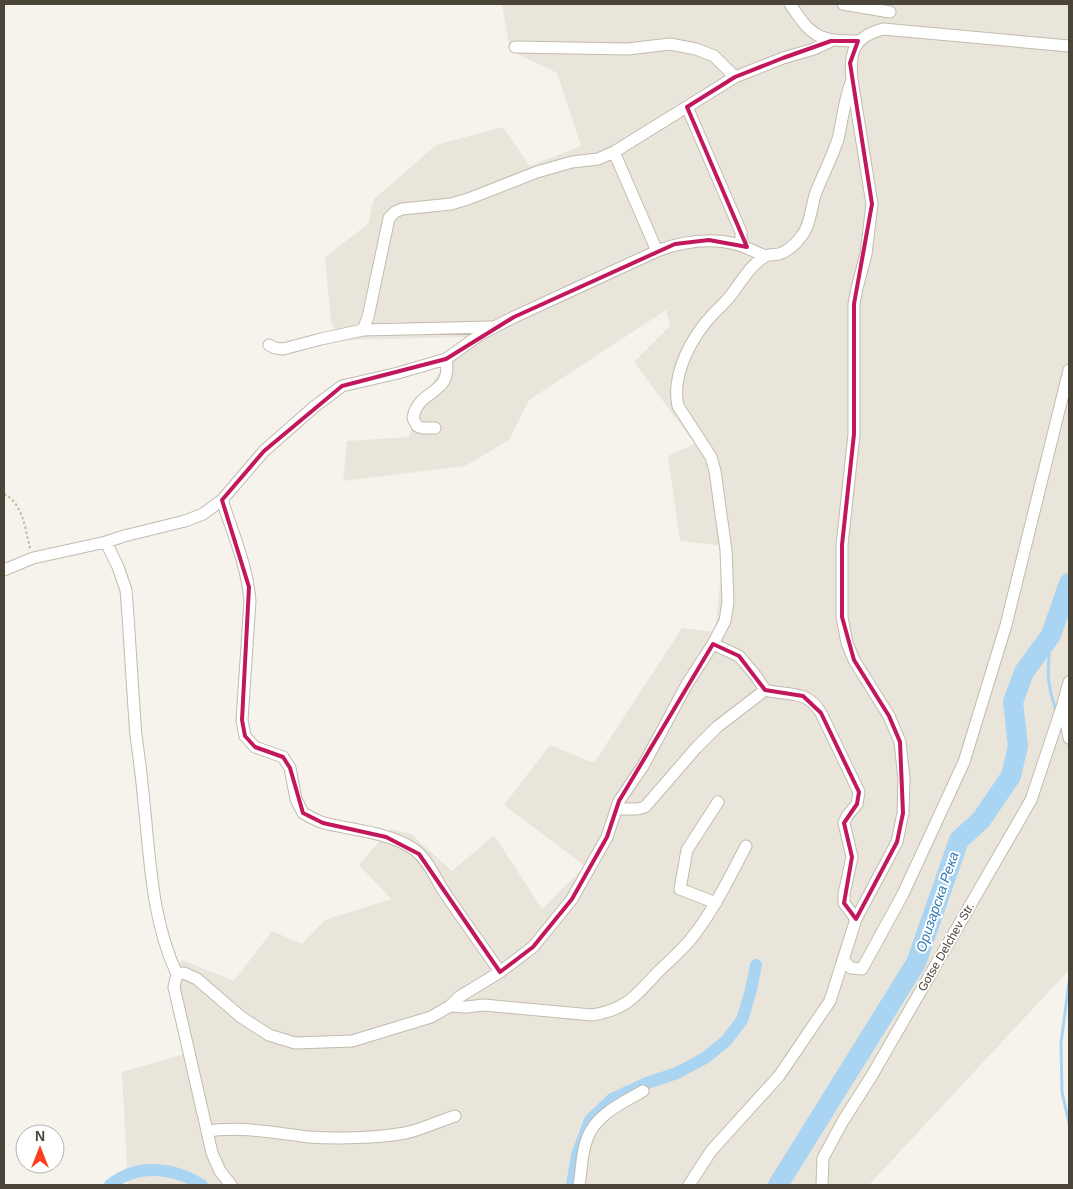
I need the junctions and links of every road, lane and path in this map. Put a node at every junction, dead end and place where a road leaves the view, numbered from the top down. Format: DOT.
graph roads {
  1 [pos="790,4"];
  2 [pos="843,4"];
  3 [pos="893,8"];
  4 [pos="883,29"];
  5 [pos="832,41"];
  6 [pos="858,42"];
  7 [pos="1069,46"];
  8 [pos="515,47"];
  9 [pos="735,77"];
  10 [pos="852,80"];
  11 [pos="687,107"];
  12 [pos="614,152"];
  13 [pos="741,245"];
  14 [pos="657,251"];
  15 [pos="765,256"];
  16 [pos="493,327"];
  17 [pos="363,330"];
  18 [pos="269,345"];
  19 [pos="446,359"];
  20 [pos="1069,370"];
  21 [pos="435,428"];
  22 [pos="4,494"];
  23 [pos="222,500"];
  24 [pos="106,542"];
  25 [pos="33,558"];
  26 [pos="4,570"];
  27 [pos="713,644"];
  28 [pos="1069,682"];
  29 [pos="764,690"];
  30 [pos="1063,704"];
  31 [pos="1069,738"];
  32 [pos="718,802"];
  33 [pos="617,809"];
  34 [pos="746,846"];
  35 [pos="716,903"];
  36 [pos="856,918"];
  37 [pos="844,961"];
  38 [pos="500,972"];
  39 [pos="177,974"];
  40 [pos="450,1006"];
  41 [pos="643,1091"];
  42 [pos="455,1116"];
  43 [pos="207,1131"];
  44 [pos="231,1185"];
  45 [pos="579,1185"];
  46 [pos="689,1185"];
  47 [pos="822,1185"];
  1 -- 5 [label="street"];
  2 -- 3 [label="street"];
  3 -- 4 [label="street"];
  4 -- 6 [label="street"];
  4 -- 7 [label="street"];
  5 -- 6 [label="street"];
  5 -- 9 [label="street"];
  6 -- 10 [label="street"];
  8 -- 9 [label="street"];
  9 -- 11 [label="street"];
  10 -- 15 [label="street"];
  10 -- 36 [label="street"];
  11 -- 12 [label="street"];
  11 -- 13 [label="street"];
  12 -- 14 [label="street"];
  12 -- 17 [label="street"];
  13 -- 14 [label="street"];
  13 -- 15 [label="street"];
  14 -- 16 [label="street"];
  15 -- 27 [label="street"];
  16 -- 17 [label="street"];
  16 -- 19 [label="street"];
  17 -- 18 [label="street"];
  19 -- 21 [label="street"];
  19 -- 23 [label="street"];
  20 -- 37 [label="street"];
  22 -- 25 [label="path"];
  23 -- 24 [label="street"];
  23 -- 38 [label="street"];
  24 -- 25 [label="street"];
  24 -- 39 [label="street"];
  25 -- 26 [label="street"];
  27 -- 29 [label="street"];
  27 -- 33 [label="street"];
  28 -- 30 [label="street, Gotse Delchev Str."];
  29 -- 33 [label="street"];
  29 -- 36 [label="street"];
  30 -- 31 [label="street"];
  30 -- 47 [label="street, Gotse Delchev Str."];
  32 -- 35 [label="street"];
  33 -- 38 [label="street"];
  34 -- 35 [label="street"];
  35 -- 40 [label="street"];
  36 -- 37 [label="street"];
  37 -- 46 [label="street"];
  38 -- 40 [label="street"];
  39 -- 40 [label="street"];
  39 -- 43 [label="street"];
  41 -- 45 [label="street"];
  42 -- 43 [label="street"];
  43 -- 44 [label="street"];
}
